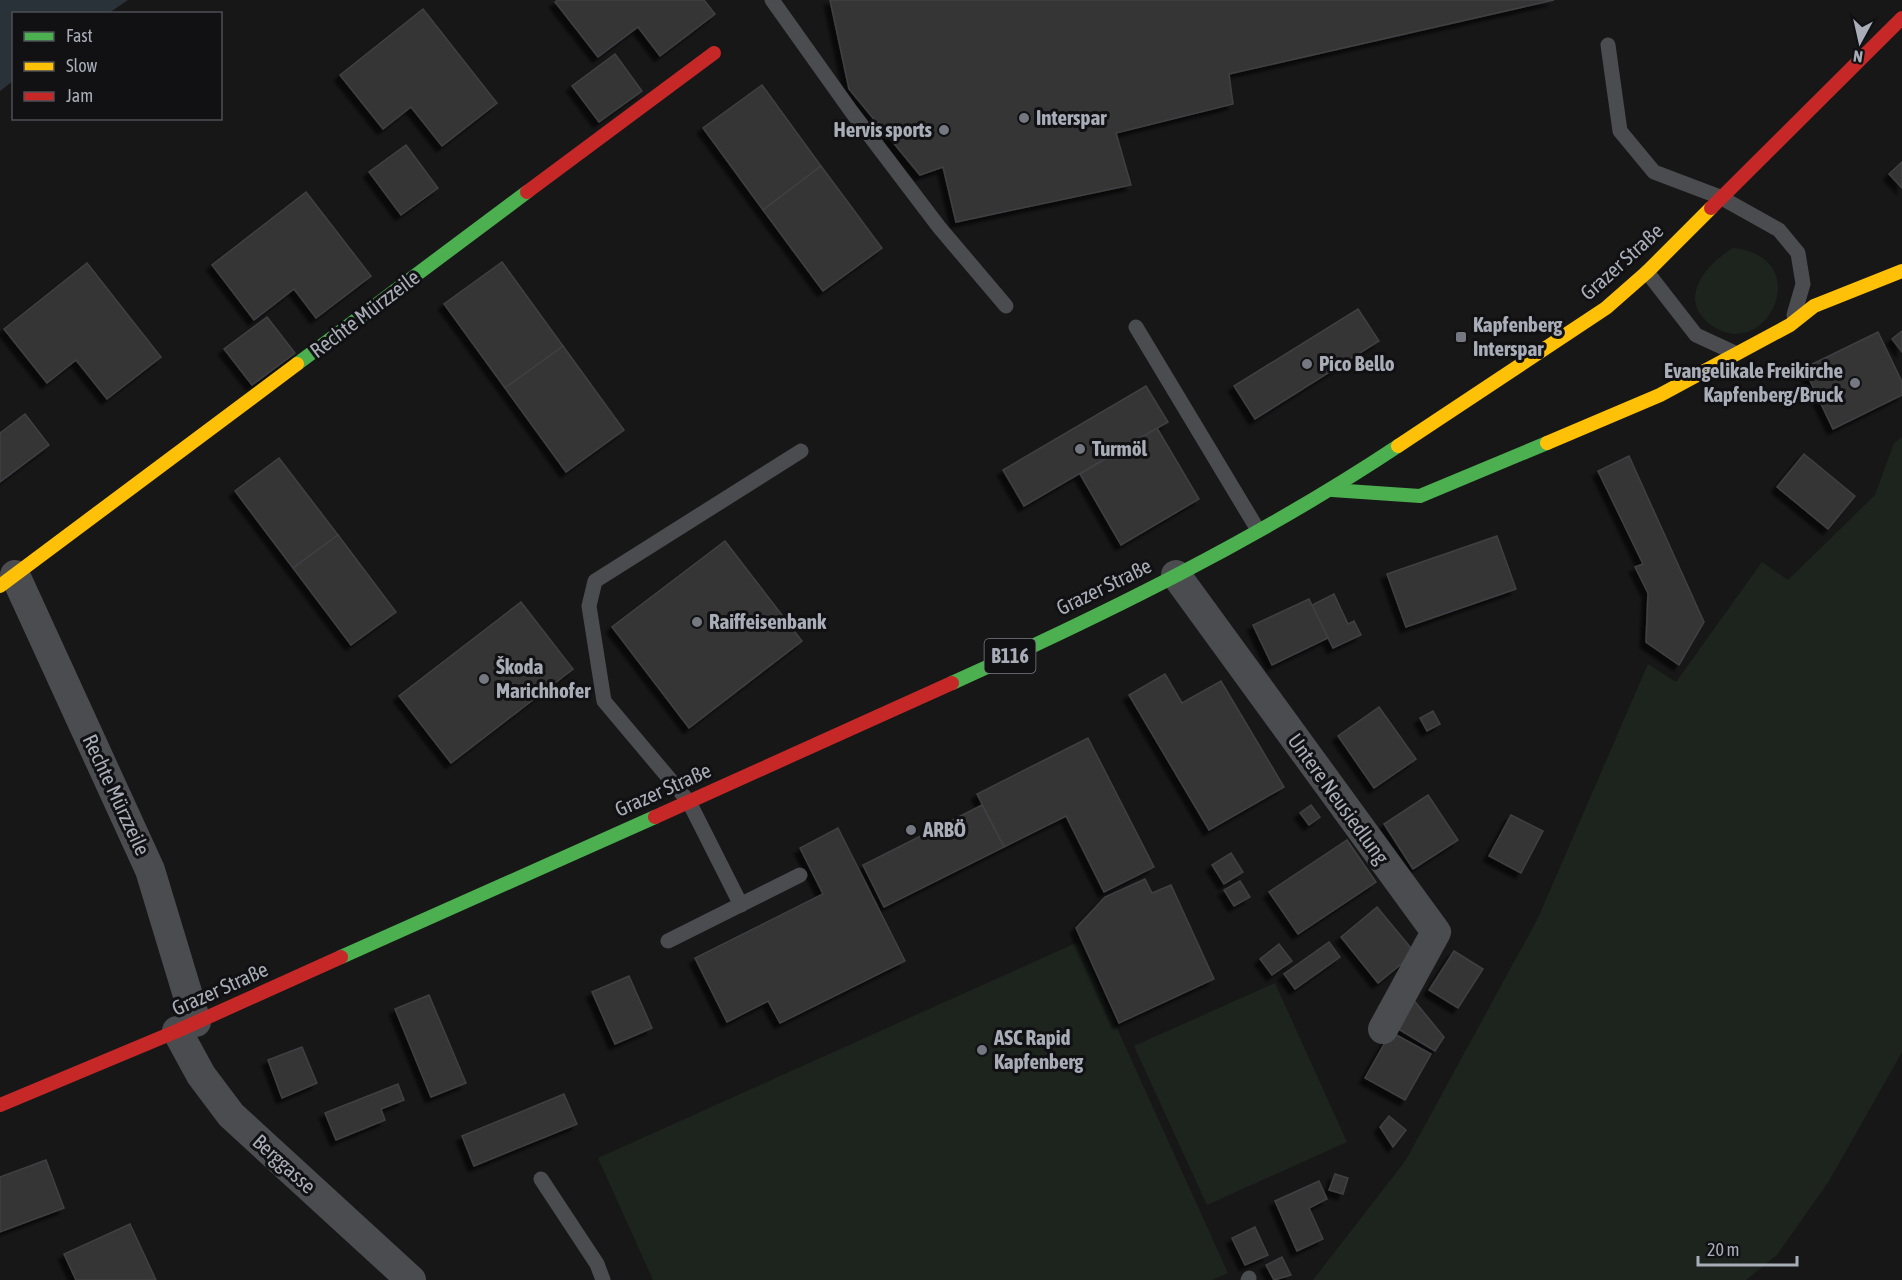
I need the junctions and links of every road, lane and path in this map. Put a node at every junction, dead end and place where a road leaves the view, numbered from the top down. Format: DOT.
graph roads {
  1 [pos="772,0"];
  2 [pos="1902,18"];
  3 [pos="1608,45"];
  4 [pos="714,53"];
  5 [pos="1722,198"];
  6 [pos="1902,271"];
  7 [pos="1647,272"];
  8 [pos="1006,306"];
  9 [pos="1790,325"];
  10 [pos="1136,327"];
  11 [pos="1738,354"];
  12 [pos="801,451"];
  13 [pos="1332,490"];
  14 [pos="1258,530"];
  15 [pos="1176,575"];
  16 [pos="7,580"];
  17 [pos="689,802"];
  18 [pos="800,875"];
  19 [pos="741,905"];
  20 [pos="668,941"];
  21 [pos="187,1027"];
  22 [pos="1383,1029"];
  23 [pos="0,1105"];
  24 [pos="541,1179"];
  25 [pos="411,1280"];
  26 [pos="603,1280"];
  1 -- 8 [label="lane"];
  2 -- 5 [label="main road, Grazer Straße / B116"];
  3 -- 5 [label="lane"];
  4 -- 16 [label="main road, Rechte Mürzzeile"];
  5 -- 7 [label="main road, Grazer Straße / B116"];
  5 -- 9 [label="lane"];
  6 -- 9 [label="main road"];
  7 -- 11 [label="lane"];
  7 -- 13 [label="main road, Grazer Straße / B116"];
  9 -- 11 [label="main road"];
  10 -- 14 [label="lane"];
  11 -- 13 [label="main road"];
  12 -- 17 [label="lane"];
  13 -- 14 [label="main road, Grazer Straße / B116"];
  14 -- 15 [label="main road, Grazer Straße / B116"];
  15 -- 17 [label="main road, Grazer Straße / B116"];
  15 -- 22 [label="street, Untere Neusiedlung"];
  16 -- 21 [label="street, Rechte Mürzzeile"];
  17 -- 19 [label="lane"];
  17 -- 21 [label="main road, Grazer Straße / B116"];
  18 -- 19 [label="lane"];
  19 -- 20 [label="lane"];
  21 -- 23 [label="main road, Grazer Straße / B116"];
  21 -- 25 [label="street, Berggasse"];
  24 -- 26 [label="lane"];
}
